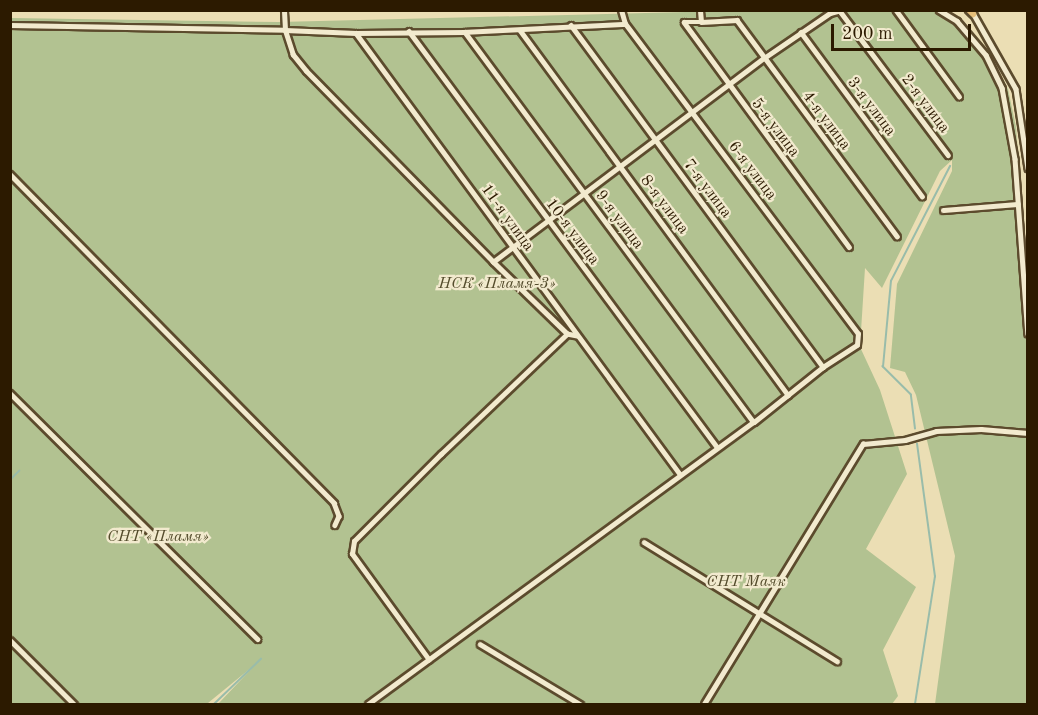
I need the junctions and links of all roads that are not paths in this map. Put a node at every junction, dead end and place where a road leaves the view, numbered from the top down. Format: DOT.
graph roads {
  1 [pos="284,10"];
  2 [pos="621,10"];
  3 [pos="700,10"];
  4 [pos="841,10"];
  5 [pos="896,10"];
  6 [pos="939,10"];
  7 [pos="972,11"];
  8 [pos="701,22"];
  9 [pos="626,24"];
  10 [pos="10,25"];
  11 [pos="571,25"];
  12 [pos="285,30"];
  13 [pos="520,30"];
  14 [pos="409,31"];
  15 [pos="465,32"];
  16 [pos="801,32"];
  17 [pos="356,33"];
  18 [pos="994,49"];
  19 [pos="986,55"];
  20 [pos="764,58"];
  21 [pos="729,85"];
  22 [pos="959,96"];
  23 [pos="693,113"];
  24 [pos="656,140"];
  25 [pos="1026,140"];
  26 [pos="948,155"];
  27 [pos="620,166"];
  28 [pos="1028,168"];
  29 [pos="10,174"];
  30 [pos="584,193"];
  31 [pos="922,195"];
  32 [pos="1018,204"];
  33 [pos="943,210"];
  34 [pos="548,220"];
  35 [pos="897,236"];
  36 [pos="513,247"];
  37 [pos="849,247"];
  38 [pos="493,262"];
  39 [pos="567,334"];
  40 [pos="1028,334"];
  41 [pos="577,336"];
  42 [pos="823,368"];
  43 [pos="10,393"];
  44 [pos="788,395"];
  45 [pos="754,422"];
  46 [pos="1028,433"];
  47 [pos="717,447"];
  48 [pos="680,474"];
  49 [pos="335,525"];
  50 [pos="644,542"];
  51 [pos="760,613"];
  52 [pos="258,639"];
  53 [pos="10,640"];
  54 [pos="480,644"];
  55 [pos="429,660"];
  56 [pos="837,661"];
  57 [pos="74,705"];
  58 [pos="368,705"];
  59 [pos="580,705"];
  60 [pos="704,705"];
  1 -- 12 [label="street"];
  2 -- 9 [label="street, 6-я улица"];
  3 -- 8 [label="street"];
  4 -- 16 [label="street"];
  4 -- 26 [label="street, 2-я улица"];
  5 -- 22 [label="street"];
  6 -- 19 [label="street"];
  7 -- 18 [label="street"];
  8 -- 20 [label="street, 4-я улица"];
  8 -- 21 [label="street, 5-я улица"];
  9 -- 11 [label="street"];
  9 -- 23 [label="street, 6-я улица"];
  10 -- 12 [label="street"];
  11 -- 13 [label="street"];
  11 -- 24 [label="street, 7-я улица"];
  12 -- 17 [label="street"];
  12 -- 38 [label="street"];
  13 -- 15 [label="street"];
  13 -- 27 [label="street, 8-я улица"];
  14 -- 15 [label="street"];
  14 -- 17 [label="street"];
  14 -- 34 [label="street, 10-я улица"];
  15 -- 30 [label="street, 9-я улица"];
  16 -- 20 [label="street"];
  16 -- 31 [label="street, 3-я улица"];
  17 -- 36 [label="street, 11-я улица"];
  18 -- 19 [label="street"];
  18 -- 25 [label="street"];
  19 -- 32 [label="street"];
  20 -- 21 [label="street"];
  20 -- 35 [label="street, 4-я улица"];
  21 -- 23 [label="street"];
  21 -- 37 [label="street, 5-я улица"];
  23 -- 24 [label="street"];
  23 -- 42 [label="street, 6-я улица"];
  24 -- 27 [label="street"];
  24 -- 42 [label="street, 7-я улица"];
  25 -- 28 [label="street"];
  27 -- 30 [label="street"];
  27 -- 44 [label="street, 8-я улица"];
  29 -- 49 [label="street"];
  30 -- 34 [label="street"];
  30 -- 45 [label="street, 9-я улица"];
  32 -- 33 [label="street"];
  32 -- 40 [label="street"];
  34 -- 36 [label="street"];
  34 -- 47 [label="street, 10-я улица"];
  36 -- 38 [label="street"];
  36 -- 41 [label="street, 11-я улица"];
  38 -- 39 [label="street"];
  39 -- 41 [label="street"];
  39 -- 55 [label="street"];
  41 -- 48 [label="street, 11-я улица"];
  42 -- 44 [label="street"];
  43 -- 52 [label="street"];
  44 -- 45 [label="street"];
  45 -- 47 [label="street"];
  46 -- 51 [label="street"];
  47 -- 48 [label="street"];
  48 -- 55 [label="street"];
  50 -- 51 [label="street"];
  51 -- 56 [label="street"];
  51 -- 60 [label="street"];
  53 -- 57 [label="street"];
  54 -- 59 [label="street"];
  55 -- 58 [label="street"];
}
